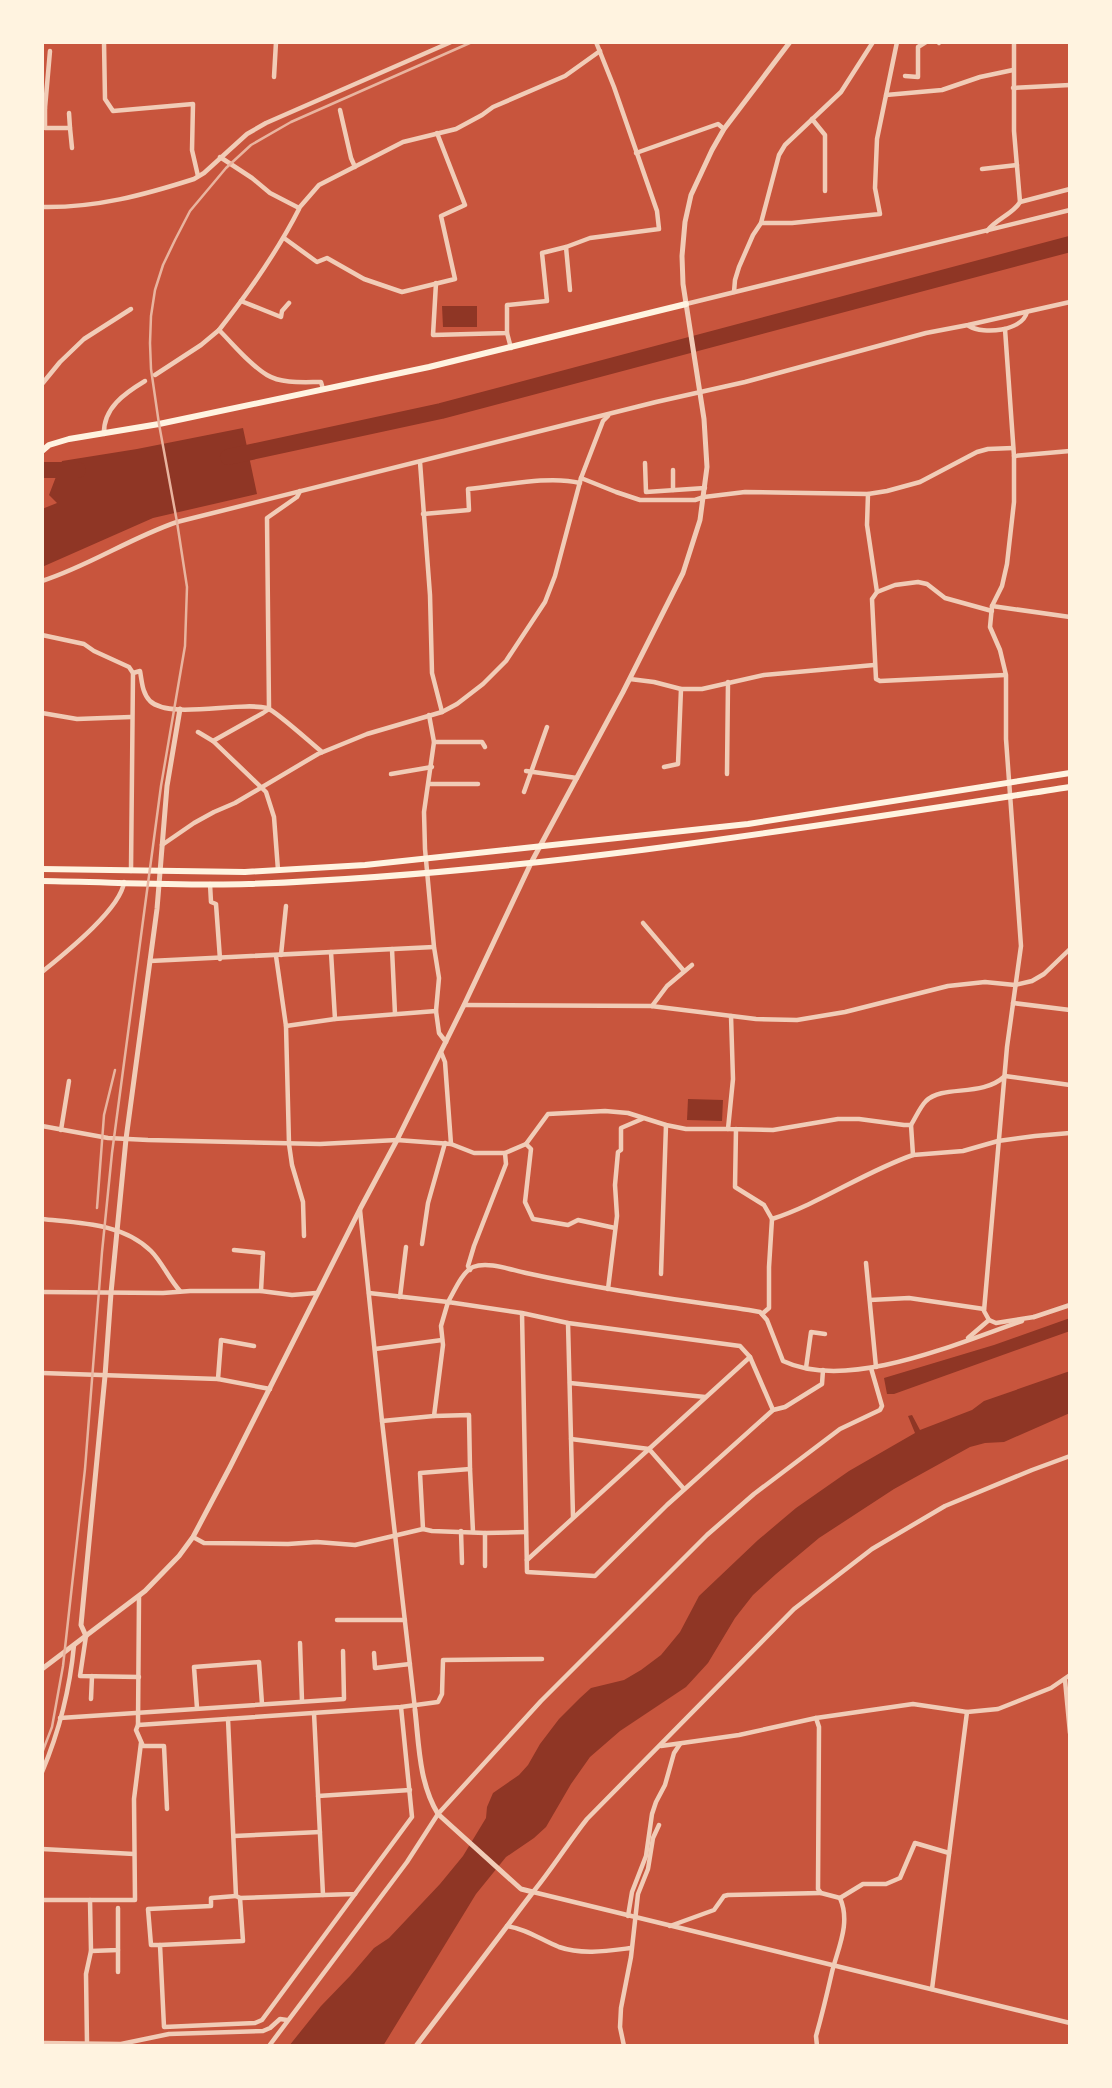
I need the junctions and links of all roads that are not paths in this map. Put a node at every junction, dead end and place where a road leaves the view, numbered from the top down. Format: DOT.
graph roads {
  1 [pos="104,42"];
  2 [pos="276,42"];
  3 [pos="451,42"];
  4 [pos="596,42"];
  5 [pos="790,42"];
  6 [pos="873,42"];
  7 [pos="897,42"];
  8 [pos="926,42"];
  9 [pos="1014,42"];
  10 [pos="50,51"];
  11 [pos="600,51"];
  12 [pos="1013,70"];
  13 [pos="905,76"];
  14 [pos="274,77"];
  15 [pos="1070,85"];
  16 [pos="1013,88"];
  17 [pos="886,96"];
  18 [pos="44,108"];
  19 [pos="340,110"];
  20 [pos="69,113"];
  21 [pos="812,119"];
  22 [pos="70,128"];
  23 [pos="724,129"];
  24 [pos="437,133"];
  25 [pos="72,148"];
  26 [pos="636,153"];
  27 [pos="220,157"];
  28 [pos="1017,165"];
  29 [pos="355,167"];
  30 [pos="982,169"];
  31 [pos="198,176"];
  32 [pos="1070,189"];
  33 [pos="825,191"];
  34 [pos="1020,202"];
  35 [pos="42,207"];
  36 [pos="299,208"];
  37 [pos="1070,210"];
  38 [pos="761,223"];
  39 [pos="987,231"];
  40 [pos="284,238"];
  41 [pos="566,247"];
  42 [pos="436,283"];
  43 [pos="570,290"];
  44 [pos="734,292"];
  45 [pos="242,301"];
  46 [pos="1070,302"];
  47 [pos="289,303"];
  48 [pos="686,304"];
  49 [pos="131,309"];
  50 [pos="1027,312"];
  51 [pos="968,326"];
  52 [pos="1005,328"];
  53 [pos="219,330"];
  54 [pos="507,333"];
  55 [pos="511,348"];
  56 [pos="155,375"];
  57 [pos="145,381"];
  58 [pos="42,384"];
  59 [pos="323,390"];
  60 [pos="699,390"];
  61 [pos="608,415"];
  62 [pos="104,433"];
  63 [pos="44,447"];
  64 [pos="1013,448"];
  65 [pos="1070,451"];
  66 [pos="1014,456"];
  67 [pos="420,462"];
  68 [pos="645,463"];
  69 [pos="673,470"];
  70 [pos="581,480"];
  71 [pos="705,488"];
  72 [pos="673,490"];
  73 [pos="300,491"];
  74 [pos="868,494"];
  75 [pos="704,496"];
  76 [pos="424,514"];
  77 [pos="42,581"];
  78 [pos="877,592"];
  79 [pos="992,609"];
  80 [pos="1070,617"];
  81 [pos="42,635"];
  82 [pos="874,665"];
  83 [pos="133,673"];
  84 [pos="1006,676"];
  85 [pos="630,679"];
  86 [pos="728,682"];
  87 [pos="681,690"];
  88 [pos="180,709"];
  89 [pos="269,709"];
  90 [pos="442,712"];
  91 [pos="42,713"];
  92 [pos="429,715"];
  93 [pos="131,717"];
  94 [pos="547,727"];
  95 [pos="198,732"];
  96 [pos="213,741"];
  97 [pos="435,742"];
  98 [pos="485,747"];
  99 [pos="322,752"];
  100 [pos="432,767"];
  101 [pos="664,767"];
  102 [pos="529,771"];
  103 [pos="1070,773"];
  104 [pos="391,774"];
  105 [pos="727,774"];
  106 [pos="577,778"];
  107 [pos="1009,783"];
  108 [pos="429,784"];
  109 [pos="478,784"];
  110 [pos="1070,787"];
  111 [pos="260,789"];
  112 [pos="524,792"];
  113 [pos="1010,796"];
  114 [pos="162,845"];
  115 [pos="542,845"];
  116 [pos="426,858"];
  117 [pos="532,861"];
  118 [pos="42,869"];
  119 [pos="131,871"];
  120 [pos="161,871"];
  121 [pos="278,871"];
  122 [pos="427,873"];
  123 [pos="42,881"];
  124 [pos="124,882"];
  125 [pos="160,883"];
  126 [pos="209,883"];
  127 [pos="286,906"];
  128 [pos="643,923"];
  129 [pos="434,947"];
  130 [pos="392,949"];
  131 [pos="1070,949"];
  132 [pos="331,952"];
  133 [pos="279,956"];
  134 [pos="220,959"];
  135 [pos="150,961"];
  136 [pos="692,965"];
  137 [pos="684,971"];
  138 [pos="42,972"];
  139 [pos="1016,985"];
  140 [pos="1013,1003"];
  141 [pos="464,1005"];
  142 [pos="651,1006"];
  143 [pos="1070,1010"];
  144 [pos="436,1011"];
  145 [pos="395,1014"];
  146 [pos="731,1016"];
  147 [pos="335,1019"];
  148 [pos="286,1026"];
  149 [pos="446,1042"];
  150 [pos="441,1052"];
  151 [pos="1004,1076"];
  152 [pos="69,1081"];
  153 [pos="1070,1085"];
  154 [pos="643,1119"];
  155 [pos="666,1125"];
  156 [pos="911,1125"];
  157 [pos="42,1126"];
  158 [pos="61,1129"];
  159 [pos="728,1129"];
  160 [pos="736,1129"];
  161 [pos="1070,1133"];
  162 [pos="126,1139"];
  163 [pos="397,1140"];
  164 [pos="998,1141"];
  165 [pos="289,1144"];
  166 [pos="448,1144"];
  167 [pos="526,1144"];
  168 [pos="505,1153"];
  169 [pos="913,1155"];
  170 [pos="360,1209"];
  171 [pos="42,1219"];
  172 [pos="772,1219"];
  173 [pos="615,1228"];
  174 [pos="117,1230"];
  175 [pos="304,1236"];
  176 [pos="422,1244"];
  177 [pos="406,1247"];
  178 [pos="234,1250"];
  179 [pos="866,1263"];
  180 [pos="470,1270"];
  181 [pos="661,1274"];
  182 [pos="608,1289"];
  183 [pos="42,1292"];
  184 [pos="180,1292"];
  185 [pos="261,1292"];
  186 [pos="111,1293"];
  187 [pos="316,1293"];
  188 [pos="369,1293"];
  189 [pos="400,1297"];
  190 [pos="870,1300"];
  191 [pos="448,1302"];
  192 [pos="1070,1305"];
  193 [pos="984,1309"];
  194 [pos="522,1313"];
  195 [pos="762,1314"];
  196 [pos="1034,1317"];
  197 [pos="989,1321"];
  198 [pos="568,1323"];
  199 [pos="825,1334"];
  200 [pos="442,1339"];
  201 [pos="964,1341"];
  202 [pos="254,1346"];
  203 [pos="375,1349"];
  204 [pos="750,1357"];
  205 [pos="806,1368"];
  206 [pos="874,1368"];
  207 [pos="823,1370"];
  208 [pos="42,1373"];
  209 [pos="106,1376"];
  210 [pos="218,1379"];
  211 [pos="570,1383"];
  212 [pos="270,1389"];
  213 [pos="706,1397"];
  214 [pos="773,1410"];
  215 [pos="434,1416"];
  216 [pos="382,1421"];
  217 [pos="571,1439"];
  218 [pos="649,1449"];
  219 [pos="1070,1456"];
  220 [pos="470,1469"];
  221 [pos="684,1489"];
  222 [pos="573,1518"];
  223 [pos="423,1529"];
  224 [pos="461,1531"];
  225 [pos="473,1532"];
  226 [pos="526,1532"];
  227 [pos="485,1533"];
  228 [pos="396,1534"];
  229 [pos="193,1537"];
  230 [pos="527,1561"];
  231 [pos="462,1563"];
  232 [pos="485,1566"];
  233 [pos="139,1596"];
  234 [pos="337,1620"];
  235 [pos="405,1620"];
  236 [pos="86,1636"];
  237 [pos="300,1643"];
  238 [pos="74,1645"];
  239 [pos="343,1651"];
  240 [pos="374,1653"];
  241 [pos="542,1659"];
  242 [pos="410,1664"];
  243 [pos="42,1669"];
  244 [pos="1070,1675"];
  245 [pos="92,1676"];
  246 [pos="139,1677"];
  247 [pos="1065,1680"];
  248 [pos="91,1699"];
  249 [pos="302,1701"];
  250 [pos="262,1704"];
  251 [pos="401,1707"];
  252 [pos="197,1708"];
  253 [pos="415,1708"];
  254 [pos="138,1712"];
  255 [pos="967,1712"];
  256 [pos="314,1713"];
  257 [pos="60,1718"];
  258 [pos="816,1718"];
  259 [pos="228,1719"];
  260 [pos="138,1726"];
  261 [pos="1070,1733"];
  262 [pos="141,1743"];
  263 [pos="680,1744"];
  264 [pos="661,1746"];
  265 [pos="42,1772"];
  266 [pos="410,1790"];
  267 [pos="318,1796"];
  268 [pos="167,1809"];
  269 [pos="438,1814"];
  270 [pos="659,1825"];
  271 [pos="320,1832"];
  272 [pos="233,1836"];
  273 [pos="42,1849"];
  274 [pos="949,1853"];
  275 [pos="134,1854"];
  276 [pos="533,1892"];
  277 [pos="821,1893"];
  278 [pos="323,1895"];
  279 [pos="355,1895"];
  280 [pos="238,1897"];
  281 [pos="840,1898"];
  282 [pos="42,1900"];
  283 [pos="90,1900"];
  284 [pos="118,1908"];
  285 [pos="631,1917"];
  286 [pos="506,1926"];
  287 [pos="669,1926"];
  288 [pos="160,1945"];
  289 [pos="631,1948"];
  290 [pos="118,1950"];
  291 [pos="91,1951"];
  292 [pos="834,1966"];
  293 [pos="118,1972"];
  294 [pos="932,1990"];
  295 [pos="288,2020"];
  296 [pos="1070,2022"];
  297 [pos="42,2043"];
  298 [pos="88,2043"];
  299 [pos="269,2046"];
  300 [pos="416,2046"];
  301 [pos="624,2046"];
  302 [pos="817,2046"];
  1 -- 31 [label="street"];
  2 -- 14 [label="street"];
  3 -- 27 [label="street"];
  4 -- 11 [label="street"];
  5 -- 23 [label="street"];
  6 -- 21 [label="street"];
  7 -- 17 [label="street"];
  8 -- 13 [label="street"];
  9 -- 12 [label="street"];
  10 -- 18 [label="street"];
  11 -- 24 [label="street"];
  11 -- 26 [label="street"];
  12 -- 16 [label="street"];
  12 -- 17 [label="street"];
  15 -- 16 [label="street"];
  16 -- 28 [label="street"];
  17 -- 38 [label="street"];
  18 -- 22 [label="street"];
  19 -- 29 [label="street"];
  20 -- 22 [label="street"];
  21 -- 33 [label="street"];
  21 -- 38 [label="street"];
  22 -- 25 [label="street"];
  23 -- 26 [label="street"];
  23 -- 48 [label="street"];
  24 -- 29 [label="street"];
  24 -- 42 [label="street"];
  26 -- 41 [label="street"];
  27 -- 31 [label="street"];
  27 -- 36 [label="street"];
  28 -- 30 [label="street"];
  28 -- 34 [label="street"];
  29 -- 36 [label="street"];
  31 -- 35 [label="street"];
  32 -- 34 [label="street"];
  34 -- 39 [label="street"];
  36 -- 40 [label="street"];
  37 -- 39 [label="street"];
  38 -- 44 [label="street"];
  39 -- 44 [label="street"];
  40 -- 42 [label="street"];
  40 -- 45 [label="street"];
  41 -- 43 [label="street"];
  41 -- 54 [label="street"];
  42 -- 54 [label="street"];
  44 -- 48 [label="street"];
  45 -- 47 [label="street"];
  45 -- 53 [label="street"];
  46 -- 50 [label="street"];
  48 -- 55 [label="main road"];
  48 -- 60 [label="street"];
  49 -- 58 [label="street"];
  50 -- 51 [label="street"];
  50 -- 52 [label="street"];
  51 -- 52 [label="street"];
  51 -- 60 [label="street"];
  52 -- 64 [label="street"];
  53 -- 56 [label="street"];
  53 -- 59 [label="street"];
  54 -- 55 [label="street"];
  55 -- 59 [label="main road"];
  57 -- 62 [label="street"];
  59 -- 62 [label="main road"];
  60 -- 61 [label="street"];
  60 -- 71 [label="street"];
  61 -- 67 [label="street"];
  61 -- 70 [label="street"];
  62 -- 63 [label="main road"];
  64 -- 66 [label="street"];
  64 -- 74 [label="street"];
  65 -- 66 [label="street"];
  66 -- 79 [label="street"];
  67 -- 73 [label="street"];
  67 -- 76 [label="street"];
  68 -- 72 [label="street"];
  69 -- 72 [label="street"];
  70 -- 75 [label="street"];
  70 -- 76 [label="street"];
  70 -- 90 [label="street"];
  71 -- 72 [label="street"];
  71 -- 75 [label="street"];
  73 -- 77 [label="street"];
  73 -- 89 [label="street"];
  74 -- 75 [label="street"];
  74 -- 78 [label="street"];
  75 -- 85 [label="street"];
  76 -- 90 [label="street"];
  78 -- 79 [label="street"];
  78 -- 82 [label="street"];
  79 -- 80 [label="street"];
  79 -- 84 [label="street"];
  81 -- 83 [label="street"];
  82 -- 84 [label="street"];
  82 -- 86 [label="street"];
  83 -- 88 [label="street"];
  83 -- 93 [label="street"];
  84 -- 107 [label="street"];
  85 -- 87 [label="street"];
  85 -- 106 [label="street"];
  86 -- 87 [label="street"];
  86 -- 105 [label="street"];
  87 -- 101 [label="street"];
  88 -- 89 [label="street"];
  88 -- 114 [label="street"];
  89 -- 96 [label="street"];
  89 -- 99 [label="street"];
  90 -- 92 [label="street"];
  91 -- 93 [label="street"];
  92 -- 97 [label="street"];
  92 -- 99 [label="street"];
  93 -- 119 [label="street"];
  94 -- 102 [label="street"];
  95 -- 96 [label="street"];
  96 -- 111 [label="street"];
  97 -- 98 [label="street"];
  97 -- 100 [label="street"];
  99 -- 111 [label="street"];
  100 -- 104 [label="street"];
  100 -- 108 [label="street"];
  102 -- 106 [label="street"];
  102 -- 112 [label="street"];
  103 -- 107 [label="main road"];
  106 -- 115 [label="street"];
  107 -- 113 [label="street"];
  107 -- 115 [label="main road"];
  108 -- 109 [label="street"];
  108 -- 116 [label="street"];
  110 -- 113 [label="main road"];
  111 -- 114 [label="street"];
  111 -- 121 [label="street"];
  113 -- 117 [label="main road"];
  113 -- 139 [label="street"];
  114 -- 120 [label="street"];
  115 -- 116 [label="main road"];
  115 -- 117 [label="street"];
  116 -- 121 [label="main road"];
  116 -- 122 [label="street"];
  117 -- 122 [label="main road"];
  117 -- 141 [label="street"];
  118 -- 119 [label="main road"];
  119 -- 120 [label="main road"];
  120 -- 121 [label="main road"];
  120 -- 125 [label="street"];
  122 -- 126 [label="main road"];
  122 -- 129 [label="street"];
  123 -- 124 [label="main road"];
  124 -- 125 [label="main road"];
  124 -- 138 [label="street"];
  125 -- 126 [label="main road"];
  125 -- 135 [label="street"];
  126 -- 134 [label="street"];
  127 -- 133 [label="street"];
  128 -- 137 [label="street"];
  129 -- 130 [label="street"];
  129 -- 144 [label="street"];
  130 -- 132 [label="street"];
  130 -- 145 [label="street"];
  131 -- 139 [label="street"];
  132 -- 133 [label="street"];
  132 -- 147 [label="street"];
  133 -- 134 [label="street"];
  133 -- 148 [label="street"];
  134 -- 135 [label="street"];
  135 -- 162 [label="street"];
  136 -- 137 [label="street"];
  137 -- 142 [label="street"];
  139 -- 140 [label="street"];
  139 -- 146 [label="street"];
  140 -- 143 [label="street"];
  140 -- 151 [label="street"];
  141 -- 142 [label="street"];
  141 -- 149 [label="street"];
  142 -- 146 [label="street"];
  144 -- 145 [label="street"];
  144 -- 149 [label="street"];
  145 -- 147 [label="street"];
  146 -- 159 [label="street"];
  147 -- 148 [label="street"];
  148 -- 165 [label="street"];
  149 -- 150 [label="street"];
  150 -- 163 [label="street"];
  150 -- 166 [label="street"];
  151 -- 153 [label="street"];
  151 -- 156 [label="street"];
  151 -- 164 [label="street"];
  152 -- 158 [label="street"];
  154 -- 155 [label="street"];
  154 -- 167 [label="street"];
  154 -- 173 [label="street"];
  155 -- 159 [label="street"];
  155 -- 181 [label="street"];
  156 -- 160 [label="street"];
  156 -- 169 [label="street"];
  157 -- 158 [label="street"];
  158 -- 162 [label="street"];
  159 -- 160 [label="street"];
  160 -- 172 [label="street"];
  161 -- 164 [label="street"];
  162 -- 165 [label="street"];
  162 -- 174 [label="street"];
  163 -- 165 [label="street"];
  163 -- 166 [label="street"];
  163 -- 170 [label="street"];
  164 -- 169 [label="street"];
  164 -- 193 [label="street"];
  165 -- 175 [label="street"];
  166 -- 168 [label="street"];
  166 -- 176 [label="street"];
  167 -- 168 [label="street"];
  167 -- 173 [label="street"];
  168 -- 180 [label="street"];
  169 -- 172 [label="street"];
  170 -- 187 [label="street"];
  170 -- 188 [label="street"];
  171 -- 174 [label="street"];
  172 -- 195 [label="street"];
  173 -- 182 [label="street"];
  174 -- 184 [label="street"];
  174 -- 186 [label="street"];
  177 -- 189 [label="street"];
  178 -- 185 [label="street"];
  179 -- 190 [label="street"];
  180 -- 182 [label="street"];
  180 -- 191 [label="street"];
  182 -- 195 [label="street"];
  183 -- 186 [label="street"];
  184 -- 185 [label="street"];
  184 -- 186 [label="street"];
  185 -- 187 [label="street"];
  186 -- 209 [label="street"];
  187 -- 212 [label="street"];
  188 -- 189 [label="street"];
  188 -- 203 [label="street"];
  189 -- 191 [label="street"];
  190 -- 193 [label="street"];
  190 -- 206 [label="street"];
  191 -- 194 [label="street"];
  191 -- 200 [label="street"];
  192 -- 196 [label="street"];
  193 -- 197 [label="street"];
  194 -- 198 [label="street"];
  194 -- 226 [label="street"];
  195 -- 205 [label="street"];
  196 -- 197 [label="street"];
  196 -- 201 [label="street"];
  197 -- 201 [label="street"];
  198 -- 204 [label="street"];
  198 -- 211 [label="street"];
  199 -- 205 [label="street"];
  200 -- 203 [label="street"];
  200 -- 215 [label="street"];
  201 -- 206 [label="street"];
  202 -- 210 [label="street"];
  203 -- 216 [label="street"];
  204 -- 213 [label="street"];
  204 -- 214 [label="street"];
  205 -- 207 [label="street"];
  206 -- 207 [label="street"];
  206 -- 269 [label="street"];
  207 -- 214 [label="street"];
  208 -- 209 [label="street"];
  209 -- 210 [label="street"];
  209 -- 236 [label="street"];
  210 -- 212 [label="street"];
  211 -- 213 [label="street"];
  211 -- 217 [label="street"];
  212 -- 229 [label="street"];
  213 -- 218 [label="street"];
  214 -- 221 [label="street"];
  215 -- 216 [label="street"];
  215 -- 220 [label="street"];
  216 -- 228 [label="street"];
  217 -- 218 [label="street"];
  217 -- 222 [label="street"];
  218 -- 221 [label="street"];
  218 -- 222 [label="street"];
  219 -- 264 [label="street"];
  220 -- 223 [label="street"];
  220 -- 225 [label="street"];
  221 -- 230 [label="street"];
  222 -- 230 [label="street"];
  223 -- 224 [label="street"];
  223 -- 228 [label="street"];
  224 -- 225 [label="street"];
  224 -- 231 [label="street"];
  225 -- 227 [label="street"];
  226 -- 227 [label="street"];
  226 -- 230 [label="street"];
  227 -- 232 [label="street"];
  228 -- 229 [label="street"];
  228 -- 235 [label="street"];
  229 -- 233 [label="street"];
  233 -- 236 [label="street"];
  233 -- 246 [label="street"];
  234 -- 235 [label="street"];
  235 -- 242 [label="street"];
  236 -- 238 [label="street"];
  236 -- 245 [label="street"];
  237 -- 249 [label="street"];
  238 -- 243 [label="street"];
  238 -- 257 [label="street"];
  239 -- 249 [label="street"];
  240 -- 242 [label="street"];
  241 -- 253 [label="street"];
  242 -- 253 [label="street"];
  244 -- 247 [label="street"];
  245 -- 246 [label="street"];
  245 -- 248 [label="street"];
  246 -- 254 [label="street"];
  247 -- 255 [label="street"];
  247 -- 261 [label="street"];
  249 -- 250 [label="street"];
  250 -- 252 [label="street"];
  250 -- 252 [label="street"];
  251 -- 253 [label="street"];
  251 -- 256 [label="street"];
  251 -- 266 [label="street"];
  252 -- 254 [label="street"];
  253 -- 269 [label="street"];
  254 -- 257 [label="street"];
  254 -- 260 [label="street"];
  255 -- 258 [label="street"];
  255 -- 274 [label="street"];
  256 -- 259 [label="street"];
  256 -- 267 [label="street"];
  257 -- 265 [label="street"];
  258 -- 263 [label="street"];
  258 -- 277 [label="street"];
  259 -- 260 [label="street"];
  259 -- 272 [label="street"];
  260 -- 262 [label="street"];
  262 -- 268 [label="street"];
  262 -- 275 [label="street"];
  263 -- 264 [label="street"];
  263 -- 285 [label="street"];
  264 -- 276 [label="street"];
  266 -- 267 [label="street"];
  266 -- 279 [label="street"];
  267 -- 271 [label="street"];
  269 -- 276 [label="street"];
  269 -- 295 [label="street"];
  270 -- 285 [label="street"];
  271 -- 272 [label="street"];
  271 -- 278 [label="street"];
  272 -- 280 [label="street"];
  273 -- 275 [label="street"];
  274 -- 281 [label="street"];
  274 -- 294 [label="street"];
  275 -- 283 [label="street"];
  276 -- 285 [label="street"];
  276 -- 286 [label="street"];
  277 -- 281 [label="street"];
  277 -- 287 [label="street"];
  278 -- 279 [label="street"];
  278 -- 280 [label="street"];
  279 -- 288 [label="street"];
  280 -- 288 [label="street"];
  280 -- 288 [label="street"];
  281 -- 292 [label="street"];
  282 -- 283 [label="street"];
  283 -- 291 [label="street"];
  284 -- 290 [label="street"];
  285 -- 287 [label="street"];
  285 -- 289 [label="street"];
  286 -- 289 [label="street"];
  286 -- 300 [label="street"];
  287 -- 292 [label="street"];
  289 -- 301 [label="street"];
  290 -- 291 [label="street"];
  290 -- 293 [label="street"];
  291 -- 298 [label="street"];
  292 -- 294 [label="street"];
  292 -- 302 [label="street"];
  294 -- 296 [label="street"];
  295 -- 298 [label="street"];
  295 -- 299 [label="street"];
  297 -- 298 [label="street"];
}
